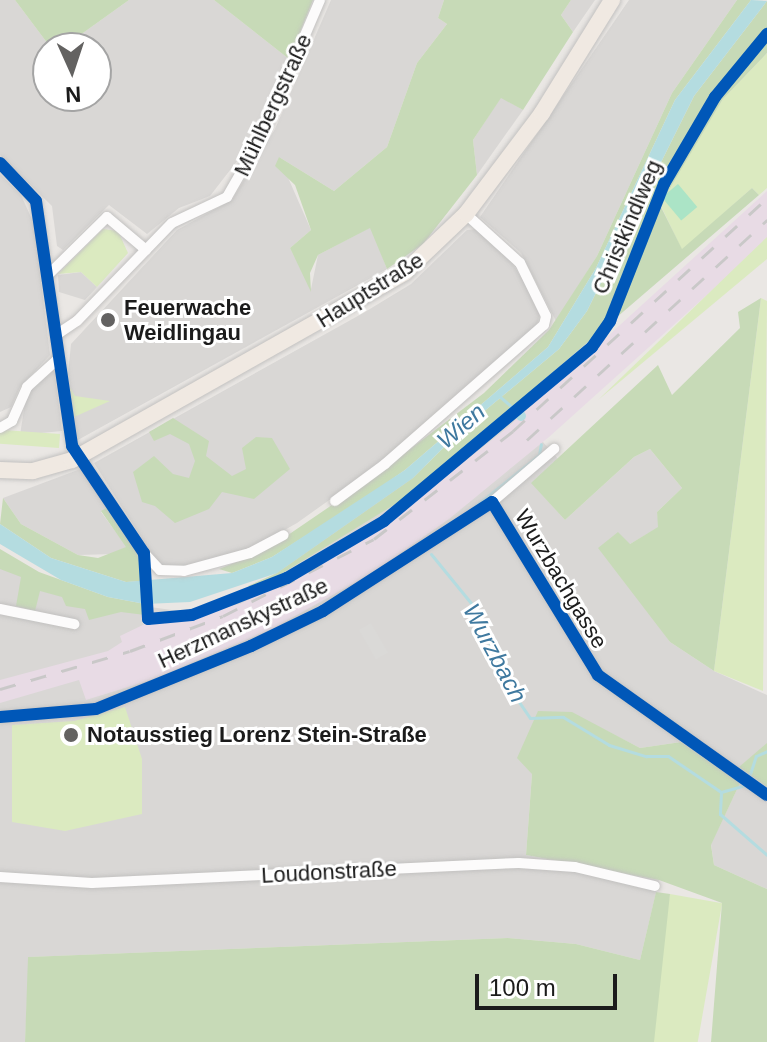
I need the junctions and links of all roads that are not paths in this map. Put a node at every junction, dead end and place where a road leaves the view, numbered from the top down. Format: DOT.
graph roads {
  1 [pos="320,0"];
  2 [pos="612,0"];
  3 [pos="0,163"];
  4 [pos="466,214"];
  5 [pos="146,250"];
  6 [pos="47,276"];
  7 [pos="56,335"];
  8 [pos="59,358"];
  9 [pos="0,428"];
  10 [pos="554,449"];
  11 [pos="79,457"];
  12 [pos="0,470"];
  13 [pos="335,501"];
  14 [pos="492,502"];
  15 [pos="284,535"];
  16 [pos="417,553"];
  17 [pos="0,609"];
  18 [pos="74,624"];
  19 [pos="0,717"];
  20 [pos="767,795"];
  21 [pos="0,877"];
  22 [pos="655,886"];
  1 -- 5 [label="street, Mühlbergstraße"];
  2 -- 4 [label="main road, Hauptstraße"];
  3 -- 6 [label="street"];
  4 -- 11 [label="main road, Hauptstraße"];
  4 -- 13 [label="street"];
  5 -- 6 [label="street"];
  5 -- 7 [label="street, Mühlbergstraße"];
  6 -- 7 [label="street"];
  7 -- 8 [label="street"];
  8 -- 9 [label="street"];
  8 -- 11 [label="street"];
  10 -- 14 [label="street"];
  11 -- 12 [label="main road, Hauptstraße"];
  11 -- 15 [label="street"];
  14 -- 16 [label="street, Wurzbachgasse"];
  14 -- 20 [label="street, Wurzbachgasse"];
  16 -- 19 [label="street, Herzmanskystraße"];
  17 -- 18 [label="street"];
  21 -- 22 [label="street, Loudonstraße"];
}
